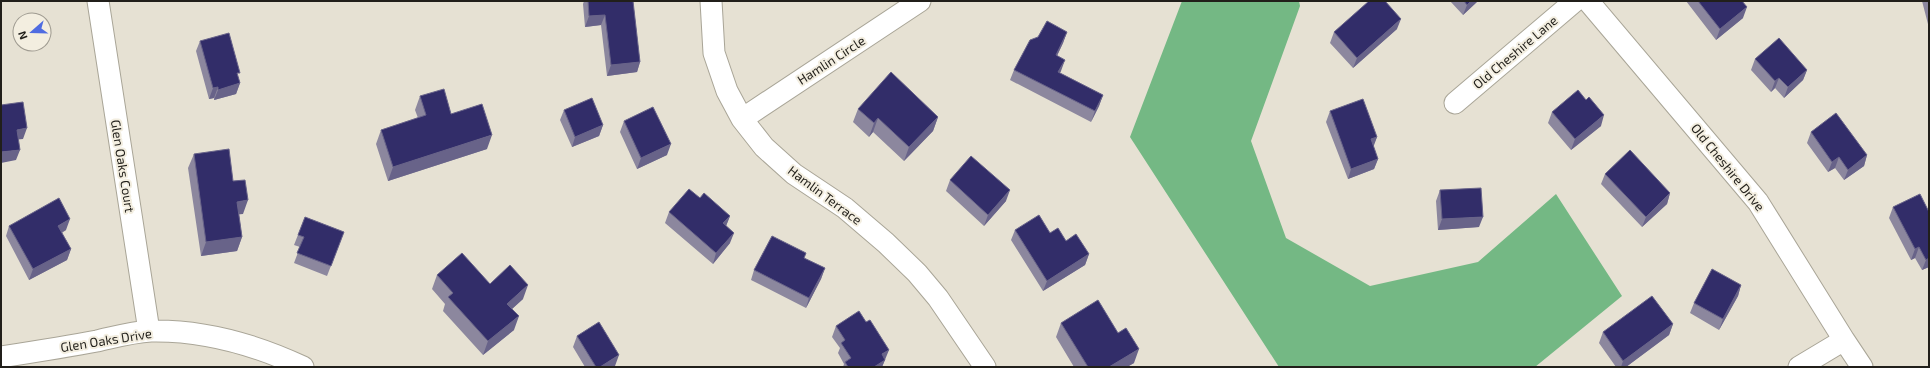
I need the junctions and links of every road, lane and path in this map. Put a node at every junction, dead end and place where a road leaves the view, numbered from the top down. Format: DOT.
graph roads {
  1 [pos="98,1"];
  2 [pos="711,1"];
  3 [pos="920,1"];
  4 [pos="1575,1"];
  5 [pos="1588,1"];
  6 [pos="1455,103"];
  7 [pos="742,119"];
  8 [pos="149,331"];
  9 [pos="1844,340"];
  10 [pos="1,357"];
  11 [pos="303,367"];
  12 [pos="985,367"];
  13 [pos="1799,367"];
  14 [pos="1862,367"];
  1 -- 8 [label="street, Glen Oaks Court"];
  2 -- 7 [label="street, Hamlin Terrace"];
  3 -- 7 [label="street, Hamlin Circle"];
  4 -- 6 [label="street, Old Cheshire Lane"];
  5 -- 9 [label="street, Old Cheshire Drive"];
  7 -- 12 [label="street, Hamlin Terrace"];
  8 -- 10 [label="street, Glen Oaks Drive"];
  8 -- 11 [label="street, Glen Oaks Drive"];
  9 -- 13 [label="street"];
  9 -- 14 [label="street, Old Cheshire Drive"];
}
